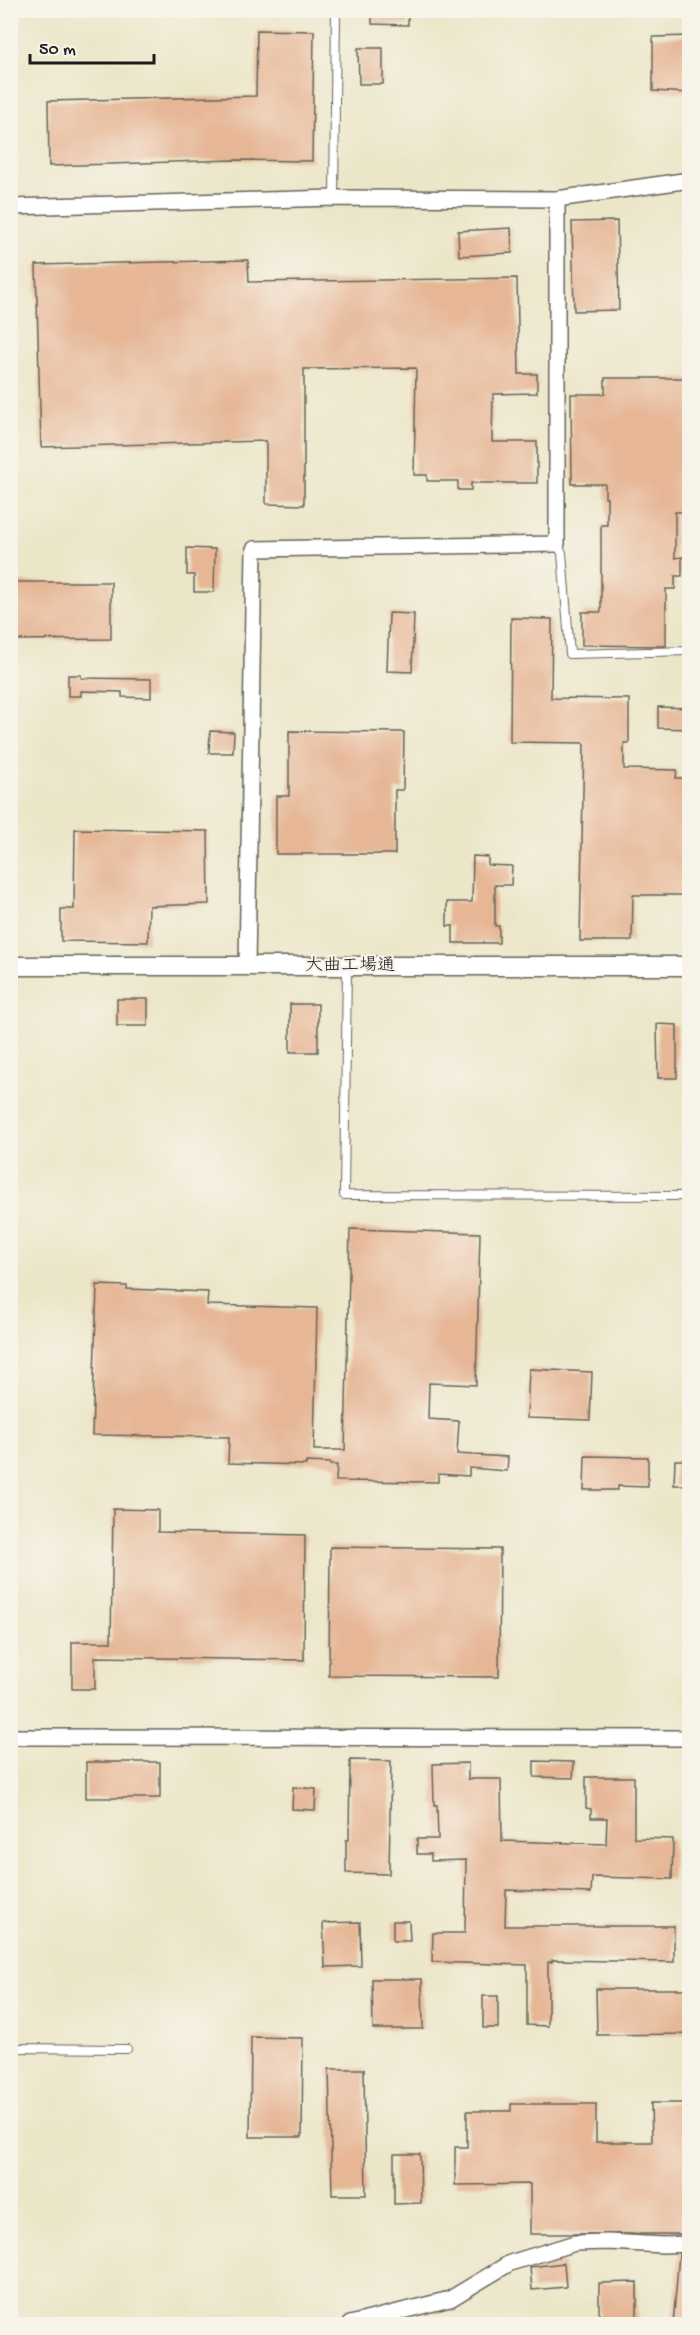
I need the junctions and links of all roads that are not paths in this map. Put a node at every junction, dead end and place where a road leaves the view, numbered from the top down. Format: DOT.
graph roads {
  1 [pos="336,10"];
  2 [pos="690,180"];
  3 [pos="334,198"];
  4 [pos="557,199"];
  5 [pos="10,207"];
  6 [pos="556,544"];
  7 [pos="690,651"];
  8 [pos="10,966"];
  9 [pos="247,966"];
  10 [pos="347,966"];
  11 [pos="690,966"];
  12 [pos="690,1196"];
  13 [pos="10,1737"];
  14 [pos="690,1738"];
  15 [pos="10,2048"];
  16 [pos="127,2049"];
  17 [pos="690,2244"];
  18 [pos="350,2325"];
  1 -- 3 [label="lane"];
  2 -- 4 [label="street"];
  3 -- 4 [label="street"];
  3 -- 5 [label="street"];
  4 -- 6 [label="street"];
  6 -- 7 [label="lane"];
  6 -- 9 [label="street"];
  8 -- 9 [label="street, 大曲工場通"];
  9 -- 10 [label="street, 大曲工場通"];
  10 -- 11 [label="street, 大曲工場通"];
  10 -- 12 [label="lane"];
  13 -- 14 [label="street"];
  15 -- 16 [label="lane"];
  17 -- 18 [label="street"];
}
